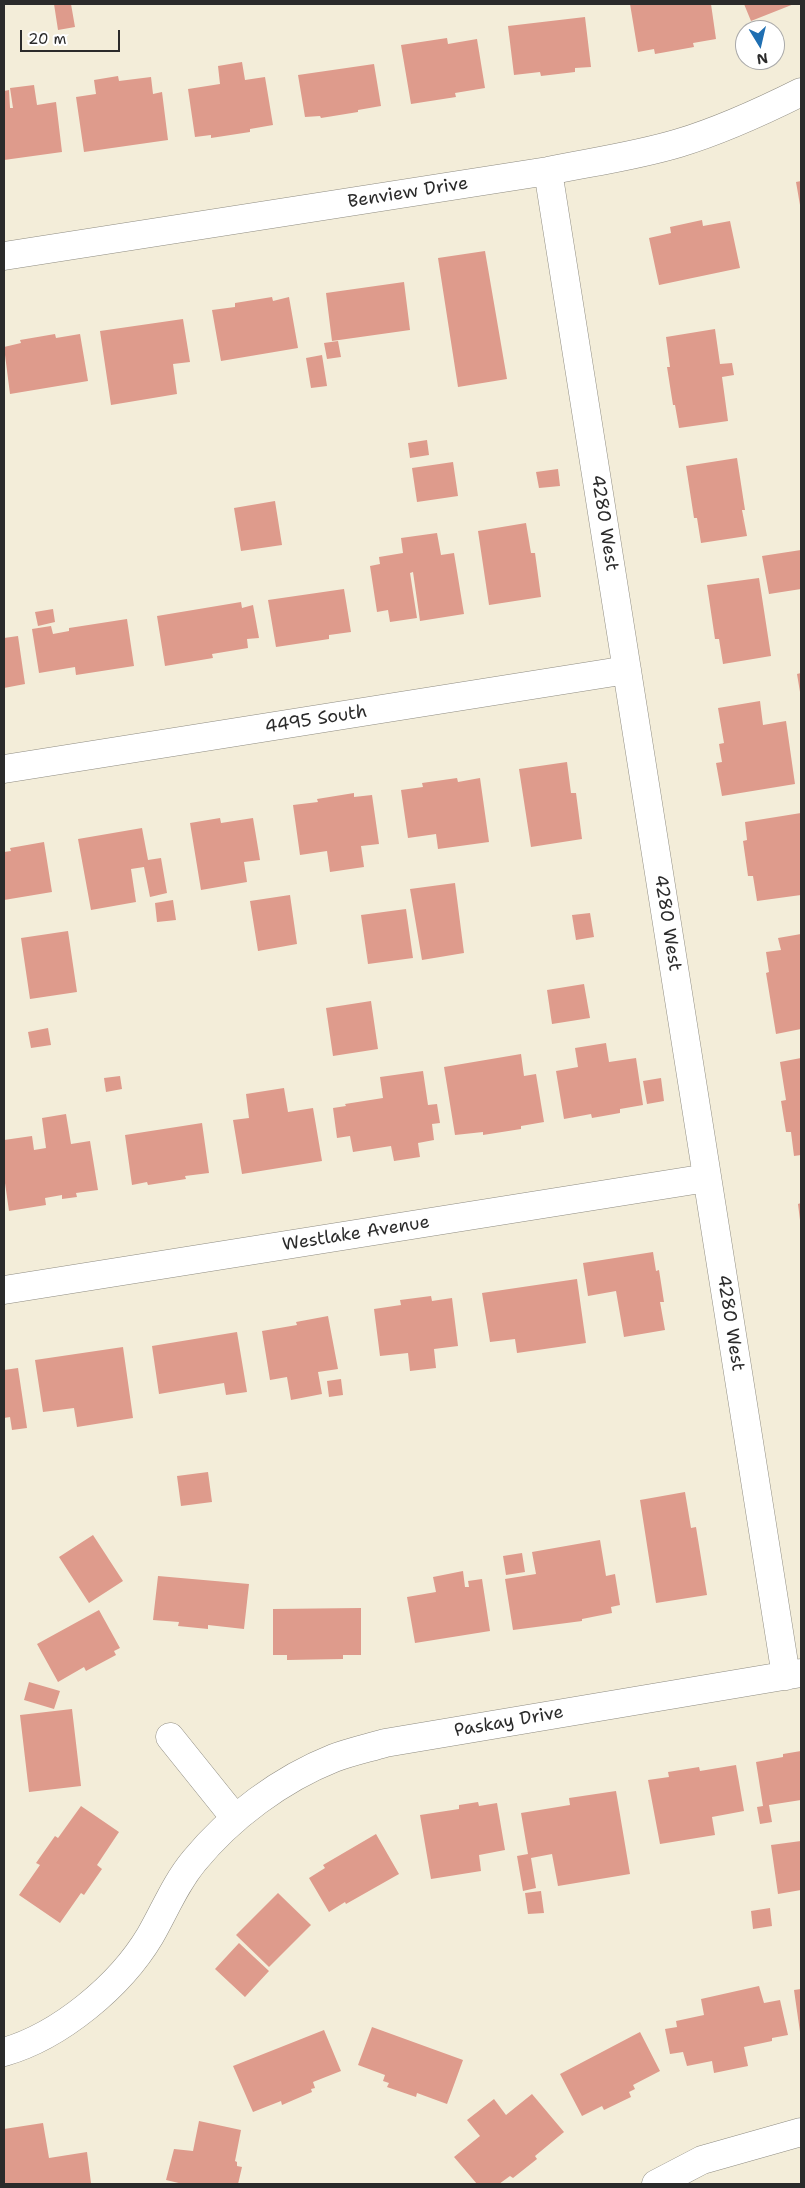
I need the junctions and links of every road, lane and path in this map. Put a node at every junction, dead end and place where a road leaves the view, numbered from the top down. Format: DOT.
graph roads {
  1 [pos="801,92"];
  2 [pos="548,171"];
  3 [pos="4,256"];
  4 [pos="627,670"];
  5 [pos="4,769"];
  6 [pos="707,1178"];
  7 [pos="4,1290"];
  8 [pos="794,1675"];
  9 [pos="170,1737"];
  10 [pos="235,1818"];
  11 [pos="4,2052"];
  12 [pos="801,2132"];
  13 [pos="656,2184"];
  1 -- 2 [label="street, Benview Drive"];
  2 -- 3 [label="street, Benview Drive"];
  2 -- 4 [label="street, 4280 West"];
  4 -- 5 [label="street, 4495 South"];
  4 -- 6 [label="street, 4280 West"];
  6 -- 7 [label="street, Westlake Avenue"];
  6 -- 8 [label="street, 4280 West"];
  8 -- 10 [label="street, Paskay Drive"];
  9 -- 10 [label="street"];
  10 -- 11 [label="street, Paskay Drive"];
  12 -- 13 [label="street"];
}
